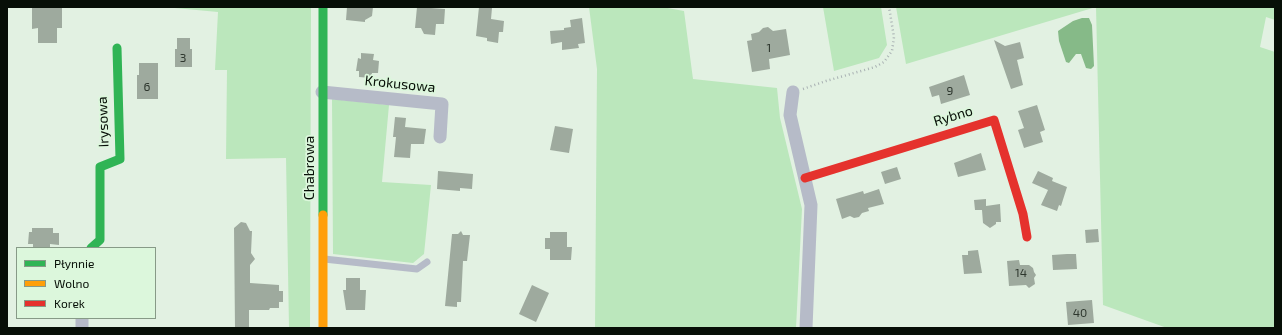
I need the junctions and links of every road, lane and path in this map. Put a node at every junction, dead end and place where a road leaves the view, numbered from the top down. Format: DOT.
graph roads {
  1 [pos="323,7"];
  2 [pos="889,7"];
  3 [pos="117,48"];
  4 [pos="322,92"];
  5 [pos="793,92"];
  6 [pos="440,137"];
  7 [pos="805,178"];
  8 [pos="1027,237"];
  9 [pos="92,247"];
  10 [pos="324,260"];
  11 [pos="427,262"];
  12 [pos="323,328"];
  13 [pos="806,328"];
  1 -- 4 [label="street, Chabrowa"];
  2 -- 5 [label="path"];
  3 -- 9 [label="street, Irysowa"];
  4 -- 6 [label="street, Krokusowa"];
  4 -- 10 [label="street, Chabrowa"];
  5 -- 7 [label="street"];
  7 -- 8 [label="street, Rybno"];
  7 -- 13 [label="street"];
  10 -- 11 [label="lane"];
  10 -- 12 [label="street, Chabrowa"];
}
